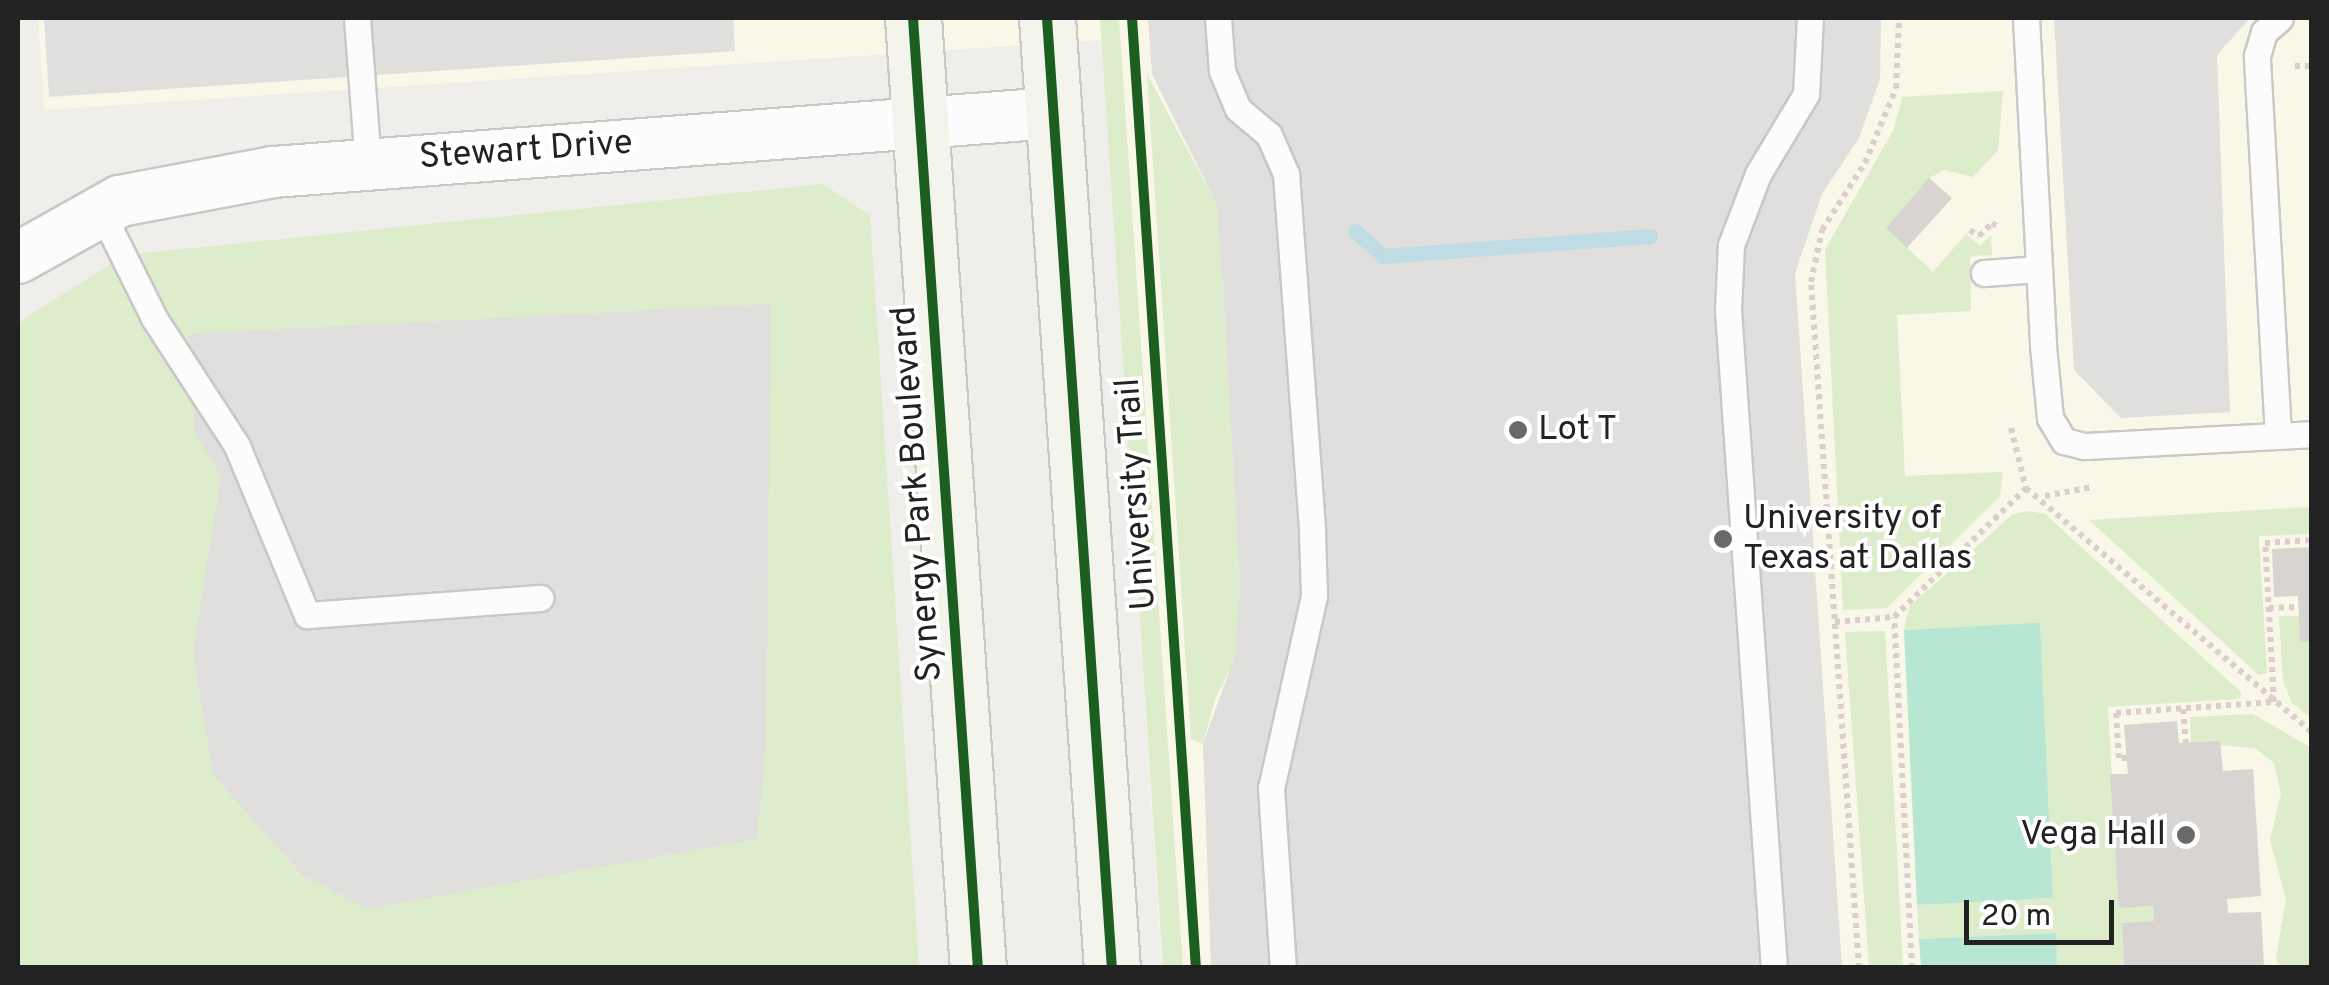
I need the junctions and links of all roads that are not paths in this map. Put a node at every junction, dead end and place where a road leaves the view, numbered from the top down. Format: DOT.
graph roads {
  1 [pos="358,18"];
  2 [pos="913,18"];
  3 [pos="1047,18"];
  4 [pos="1218,18"];
  5 [pos="1810,18"];
  6 [pos="1819,18"];
  7 [pos="2026,18"];
  8 [pos="2280,18"];
  9 [pos="1053,113"];
  10 [pos="920,123"];
  11 [pos="368,163"];
  12 [pos="100,209"];
  13 [pos="18,258"];
  14 [pos="2039,269"];
  15 [pos="1984,273"];
  16 [pos="2312,434"];
  17 [pos="2278,436"];
  18 [pos="540,598"];
  19 [pos="978,968"];
  20 [pos="1112,968"];
  21 [pos="1282,968"];
  22 [pos="1774,968"];
  1 -- 11 [label="lane"];
  2 -- 10 [label="street, Synergy Park Boulevard"];
  3 -- 9 [label="street"];
  4 -- 21 [label="lane"];
  5 -- 6 [label="lane"];
  5 -- 22 [label="lane"];
  7 -- 14 [label="lane"];
  8 -- 17 [label="lane"];
  9 -- 10 [label="street, Stewart Drive"];
  9 -- 20 [label="street"];
  10 -- 11 [label="street, Stewart Drive"];
  10 -- 19 [label="street, Synergy Park Boulevard"];
  11 -- 12 [label="street, Stewart Drive"];
  12 -- 13 [label="street, Stewart Drive"];
  12 -- 18 [label="lane"];
  14 -- 15 [label="lane"];
  14 -- 17 [label="lane"];
  16 -- 17 [label="lane"];
}
